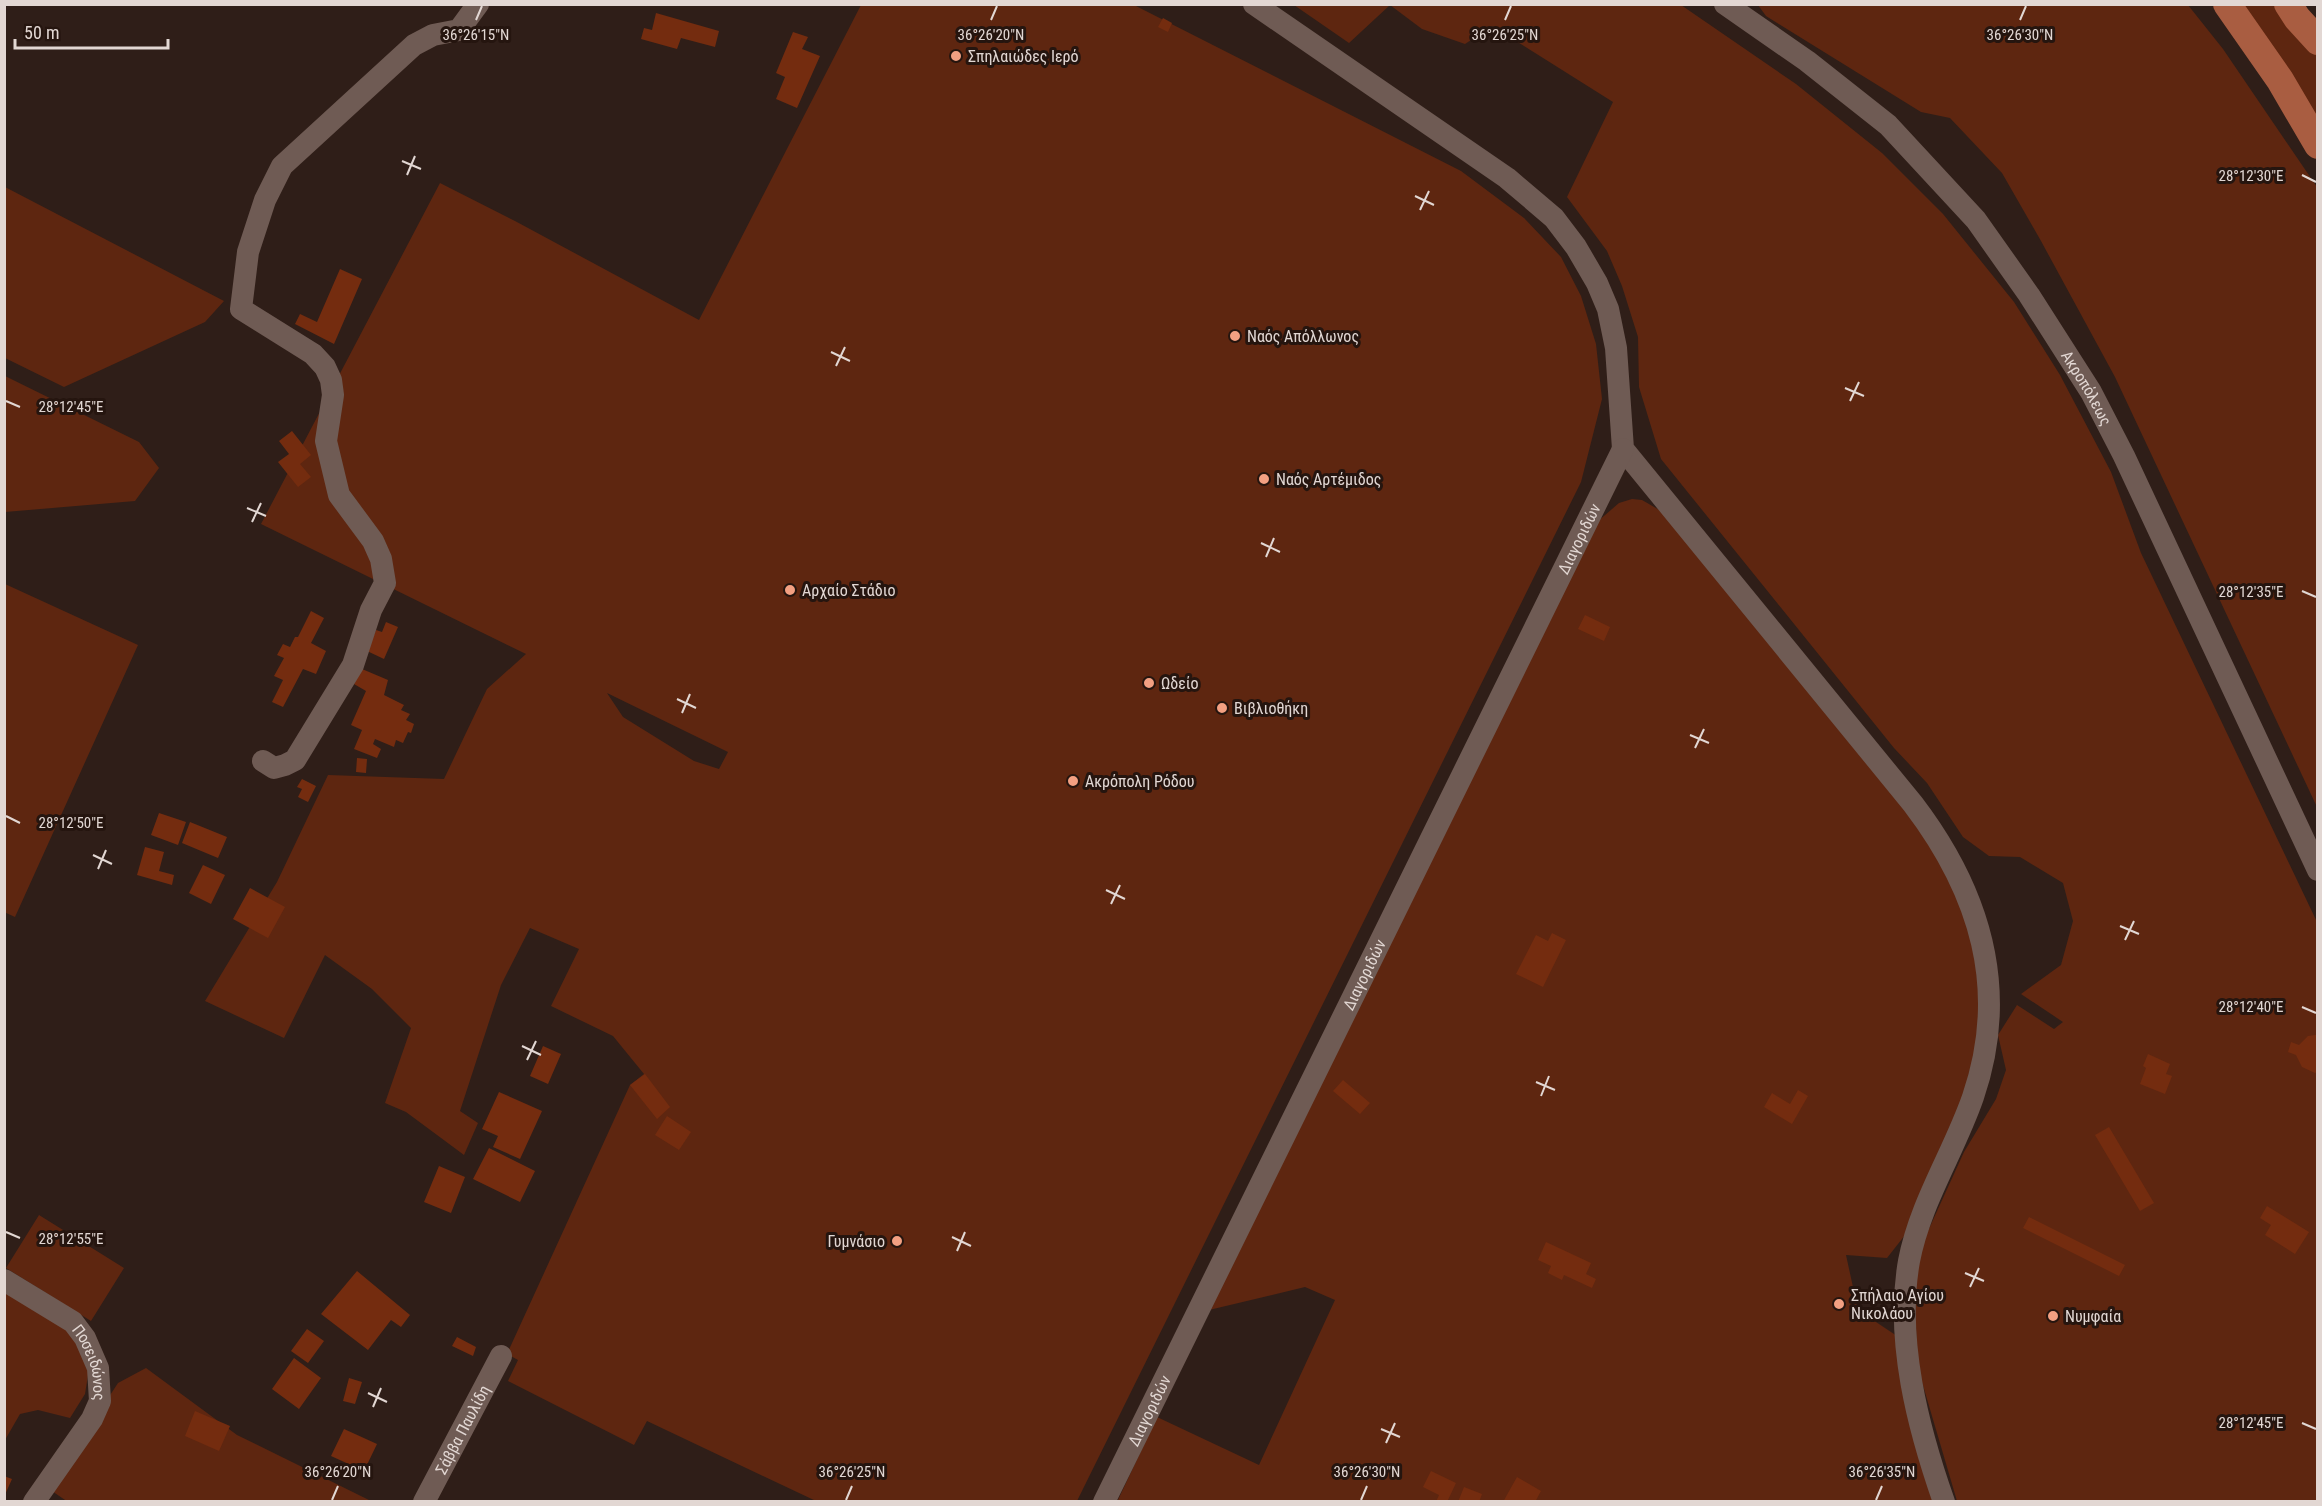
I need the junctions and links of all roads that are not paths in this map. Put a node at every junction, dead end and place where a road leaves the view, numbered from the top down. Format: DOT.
graph roads {
  1 [pos="478,4"];
  2 [pos="1254,4"];
  3 [pos="1725,4"];
  4 [pos="2227,4"];
  5 [pos="2288,4"];
  6 [pos="2318,41"];
  7 [pos="2318,145"];
  8 [pos="1623,448"];
  9 [pos="263,761"];
  10 [pos="2318,870"];
  11 [pos="4,1280"];
  12 [pos="501,1356"];
  13 [pos="34,1502"];
  14 [pos="424,1502"];
  15 [pos="1104,1502"];
  16 [pos="1944,1502"];
  1 -- 9 [label="street"];
  2 -- 8 [label="street"];
  3 -- 10 [label="street, Ακροπόλεως"];
  4 -- 7 [label="main road"];
  5 -- 6 [label="main road"];
  8 -- 15 [label="street, Διαγοριδών"];
  8 -- 16 [label="street"];
  11 -- 13 [label="street, Ποσειδώνος"];
  12 -- 14 [label="street, Σάββα Παυλίδη"];
}
